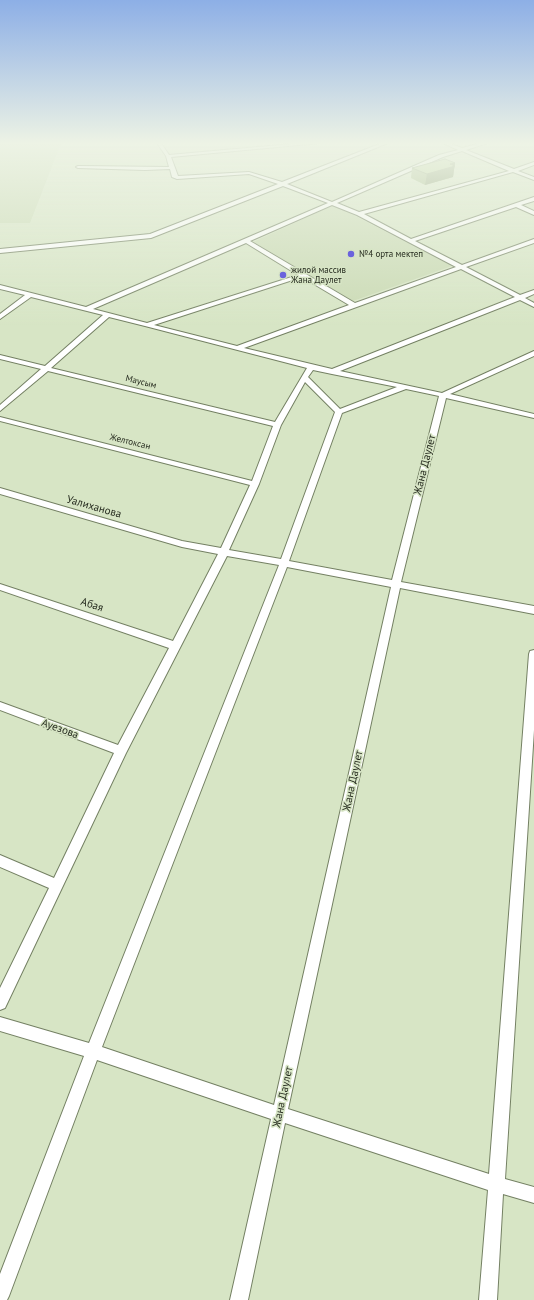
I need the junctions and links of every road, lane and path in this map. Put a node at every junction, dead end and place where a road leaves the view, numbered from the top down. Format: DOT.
graph roads {
  1 [pos="233,204"];
  2 [pos="329,204"];
  3 [pos="337,204"];
  4 [pos="396,204"];
  5 [pos="520,204"];
  6 [pos="516,205"];
  7 [pos="534,213"];
  8 [pos="359,214"];
  9 [pos="246,241"];
  10 [pos="410,241"];
  11 [pos="534,241"];
  12 [pos="0,251"];
  13 [pos="463,267"];
  14 [pos="303,275"];
  15 [pos="0,287"];
  16 [pos="534,292"];
  17 [pos="30,295"];
  18 [pos="519,298"];
  19 [pos="534,305"];
  20 [pos="355,306"];
  21 [pos="87,310"];
  22 [pos="107,314"];
  23 [pos="0,317"];
  24 [pos="147,325"];
  25 [pos="236,348"];
  26 [pos="534,353"];
  27 [pos="0,357"];
  28 [pos="311,367"];
  29 [pos="46,368"];
  30 [pos="332,372"];
  31 [pos="305,378"];
  32 [pos="405,387"];
  33 [pos="443,395"];
  34 [pos="0,409"];
  35 [pos="339,412"];
  36 [pos="534,416"];
  37 [pos="0,419"];
  38 [pos="277,425"];
  39 [pos="255,484"];
  40 [pos="0,491"];
  41 [pos="224,552"];
  42 [pos="284,562"];
  43 [pos="396,584"];
  44 [pos="0,587"];
  45 [pos="534,610"];
  46 [pos="176,646"];
  47 [pos="534,654"];
  48 [pos="0,706"];
  49 [pos="121,751"];
  50 [pos="0,861"];
  51 [pos="56,885"];
  52 [pos="0,1003"];
  53 [pos="0,1024"];
  54 [pos="93,1051"];
  55 [pos="280,1114"];
  56 [pos="495,1184"];
  57 [pos="534,1195"];
  58 [pos="0,1296"];
  59 [pos="239,1300"];
  60 [pos="488,1300"];
  1 -- 12 [label="street"];
  2 -- 9 [label="street"];
  3 -- 8 [label="street"];
  4 -- 8 [label="street"];
  5 -- 6 [label="street"];
  6 -- 7 [label="street"];
  6 -- 10 [label="street"];
  8 -- 10 [label="street"];
  9 -- 14 [label="street"];
  9 -- 21 [label="street"];
  10 -- 13 [label="street"];
  11 -- 13 [label="street"];
  13 -- 18 [label="street"];
  13 -- 20 [label="street"];
  14 -- 20 [label="street"];
  14 -- 24 [label="street"];
  15 -- 17 [label="street"];
  16 -- 18 [label="street"];
  17 -- 21 [label="street"];
  17 -- 23 [label="street"];
  18 -- 19 [label="street"];
  18 -- 30 [label="street"];
  20 -- 25 [label="street"];
  21 -- 22 [label="street"];
  22 -- 24 [label="street"];
  22 -- 29 [label="street"];
  24 -- 25 [label="street"];
  25 -- 28 [label="street"];
  26 -- 33 [label="street"];
  27 -- 29 [label="street, Маусым"];
  28 -- 30 [label="street"];
  28 -- 31 [label="street"];
  29 -- 34 [label="street"];
  29 -- 38 [label="street, Маусым"];
  30 -- 32 [label="street"];
  31 -- 35 [label="street"];
  31 -- 38 [label="street"];
  32 -- 33 [label="street"];
  32 -- 35 [label="street"];
  33 -- 36 [label="street"];
  33 -- 43 [label="street, Жана Даулет"];
  35 -- 42 [label="street"];
  37 -- 39 [label="street, Желтоксан"];
  38 -- 39 [label="street"];
  39 -- 41 [label="street"];
  40 -- 41 [label="street, Уалиханова"];
  41 -- 42 [label="street, Уалиханова"];
  41 -- 46 [label="street"];
  42 -- 43 [label="street, Уалиханова"];
  42 -- 54 [label="street"];
  43 -- 45 [label="street, Уалиханова"];
  43 -- 55 [label="street, Жана Даулет"];
  44 -- 46 [label="street, Абая"];
  46 -- 49 [label="street"];
  47 -- 56 [label="street"];
  48 -- 49 [label="street, Ауезова"];
  49 -- 51 [label="street"];
  50 -- 51 [label="street"];
  51 -- 52 [label="street"];
  53 -- 54 [label="street"];
  54 -- 55 [label="street"];
  54 -- 58 [label="street"];
  55 -- 56 [label="street"];
  55 -- 59 [label="street, Жана Даулет"];
  56 -- 57 [label="street"];
  56 -- 60 [label="street"];
}
